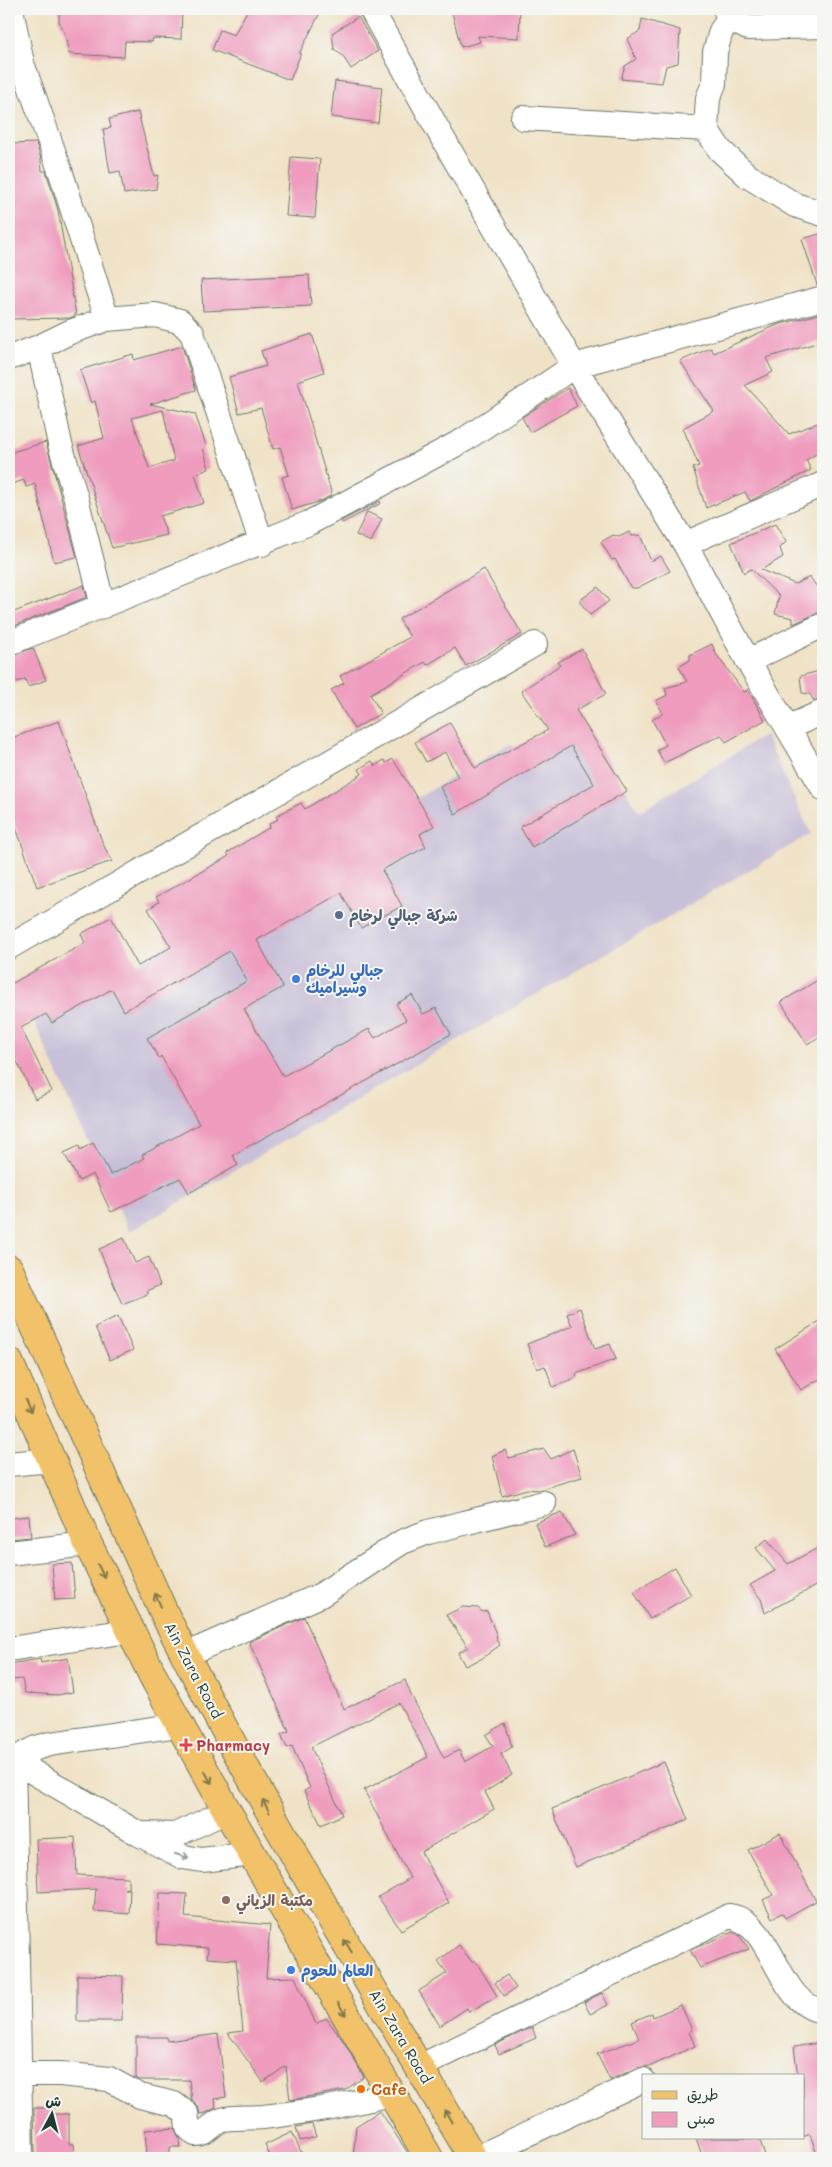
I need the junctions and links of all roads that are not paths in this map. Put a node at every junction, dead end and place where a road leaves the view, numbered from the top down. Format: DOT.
graph roads {
  1 [pos="11,9"];
  2 [pos="371,9"];
  3 [pos="727,14"];
  4 [pos="823,26"];
  5 [pos="523,118"];
  6 [pos="706,129"];
  7 [pos="823,214"];
  8 [pos="823,298"];
  9 [pos="107,319"];
  10 [pos="39,347"];
  11 [pos="9,358"];
  12 [pos="574,366"];
  13 [pos="823,484"];
  14 [pos="262,544"];
  15 [pos="686,544"];
  16 [pos="103,606"];
  17 [pos="823,625"];
  18 [pos="9,643"];
  19 [pos="535,644"];
  20 [pos="748,661"];
  21 [pos="823,712"];
  22 [pos="789,727"];
  23 [pos="823,788"];
  24 [pos="9,947"];
  25 [pos="9,1269"];
  26 [pos="9,1362"];
  27 [pos="51,1460"];
  28 [pos="9,1464"];
  29 [pos="544,1503"];
  30 [pos="88,1544"];
  31 [pos="9,1553"];
  32 [pos="129,1631"];
  33 [pos="9,1649"];
  34 [pos="185,1656"];
  35 [pos="179,1725"];
  36 [pos="11,1759"];
  37 [pos="227,1811"];
  38 [pos="139,1834"];
  39 [pos="252,1854"];
  40 [pos="823,2011"];
  41 [pos="420,2067"];
  42 [pos="20,2074"];
  43 [pos="642,2080"];
  44 [pos="392,2094"];
  45 [pos="21,2158"];
  46 [pos="429,2158"];
  47 [pos="474,2158"];
  1 -- 9 [label="street"];
  2 -- 12 [label="street"];
  3 -- 4 [label="street"];
  3 -- 6 [label="street"];
  5 -- 6 [label="street"];
  6 -- 7 [label="street"];
  8 -- 12 [label="street"];
  9 -- 10 [label="street"];
  9 -- 14 [label="street"];
  10 -- 11 [label="street"];
  10 -- 16 [label="street"];
  12 -- 14 [label="street"];
  12 -- 15 [label="street"];
  13 -- 15 [label="street"];
  14 -- 16 [label="street"];
  15 -- 20 [label="street"];
  16 -- 18 [label="street"];
  17 -- 20 [label="street"];
  19 -- 24 [label="street"];
  20 -- 22 [label="street"];
  21 -- 22 [label="street"];
  22 -- 23 [label="street"];
  34 -- 25 [label="main road, Ain Zara Road, one-way"];
  26 -- 27 [label="main road, one-way"];
  27 -- 28 [label="street"];
  27 -- 30 [label="main road"];
  29 -- 34 [label="street"];
  30 -- 31 [label="street"];
  30 -- 32 [label="main road, one-way"];
  32 -- 33 [label="street"];
  32 -- 35 [label="main road"];
  41 -- 34 [label="main road, Ain Zara Road, one-way"];
  35 -- 36 [label="street"];
  35 -- 37 [label="main road, one-way"];
  36 -- 38 [label="street"];
  36 -- 42 [label="street"];
  37 -- 38 [label="street"];
  37 -- 39 [label="main road"];
  38 -- 39 [label="street, one-way"];
  39 -- 44 [label="main road, one-way"];
  40 -- 41 [label="street"];
  47 -- 41 [label="main road, Ain Zara Road, one-way"];
  42 -- 44 [label="street"];
  42 -- 45 [label="street"];
  43 -- 47 [label="street"];
  44 -- 46 [label="main road"];
}
